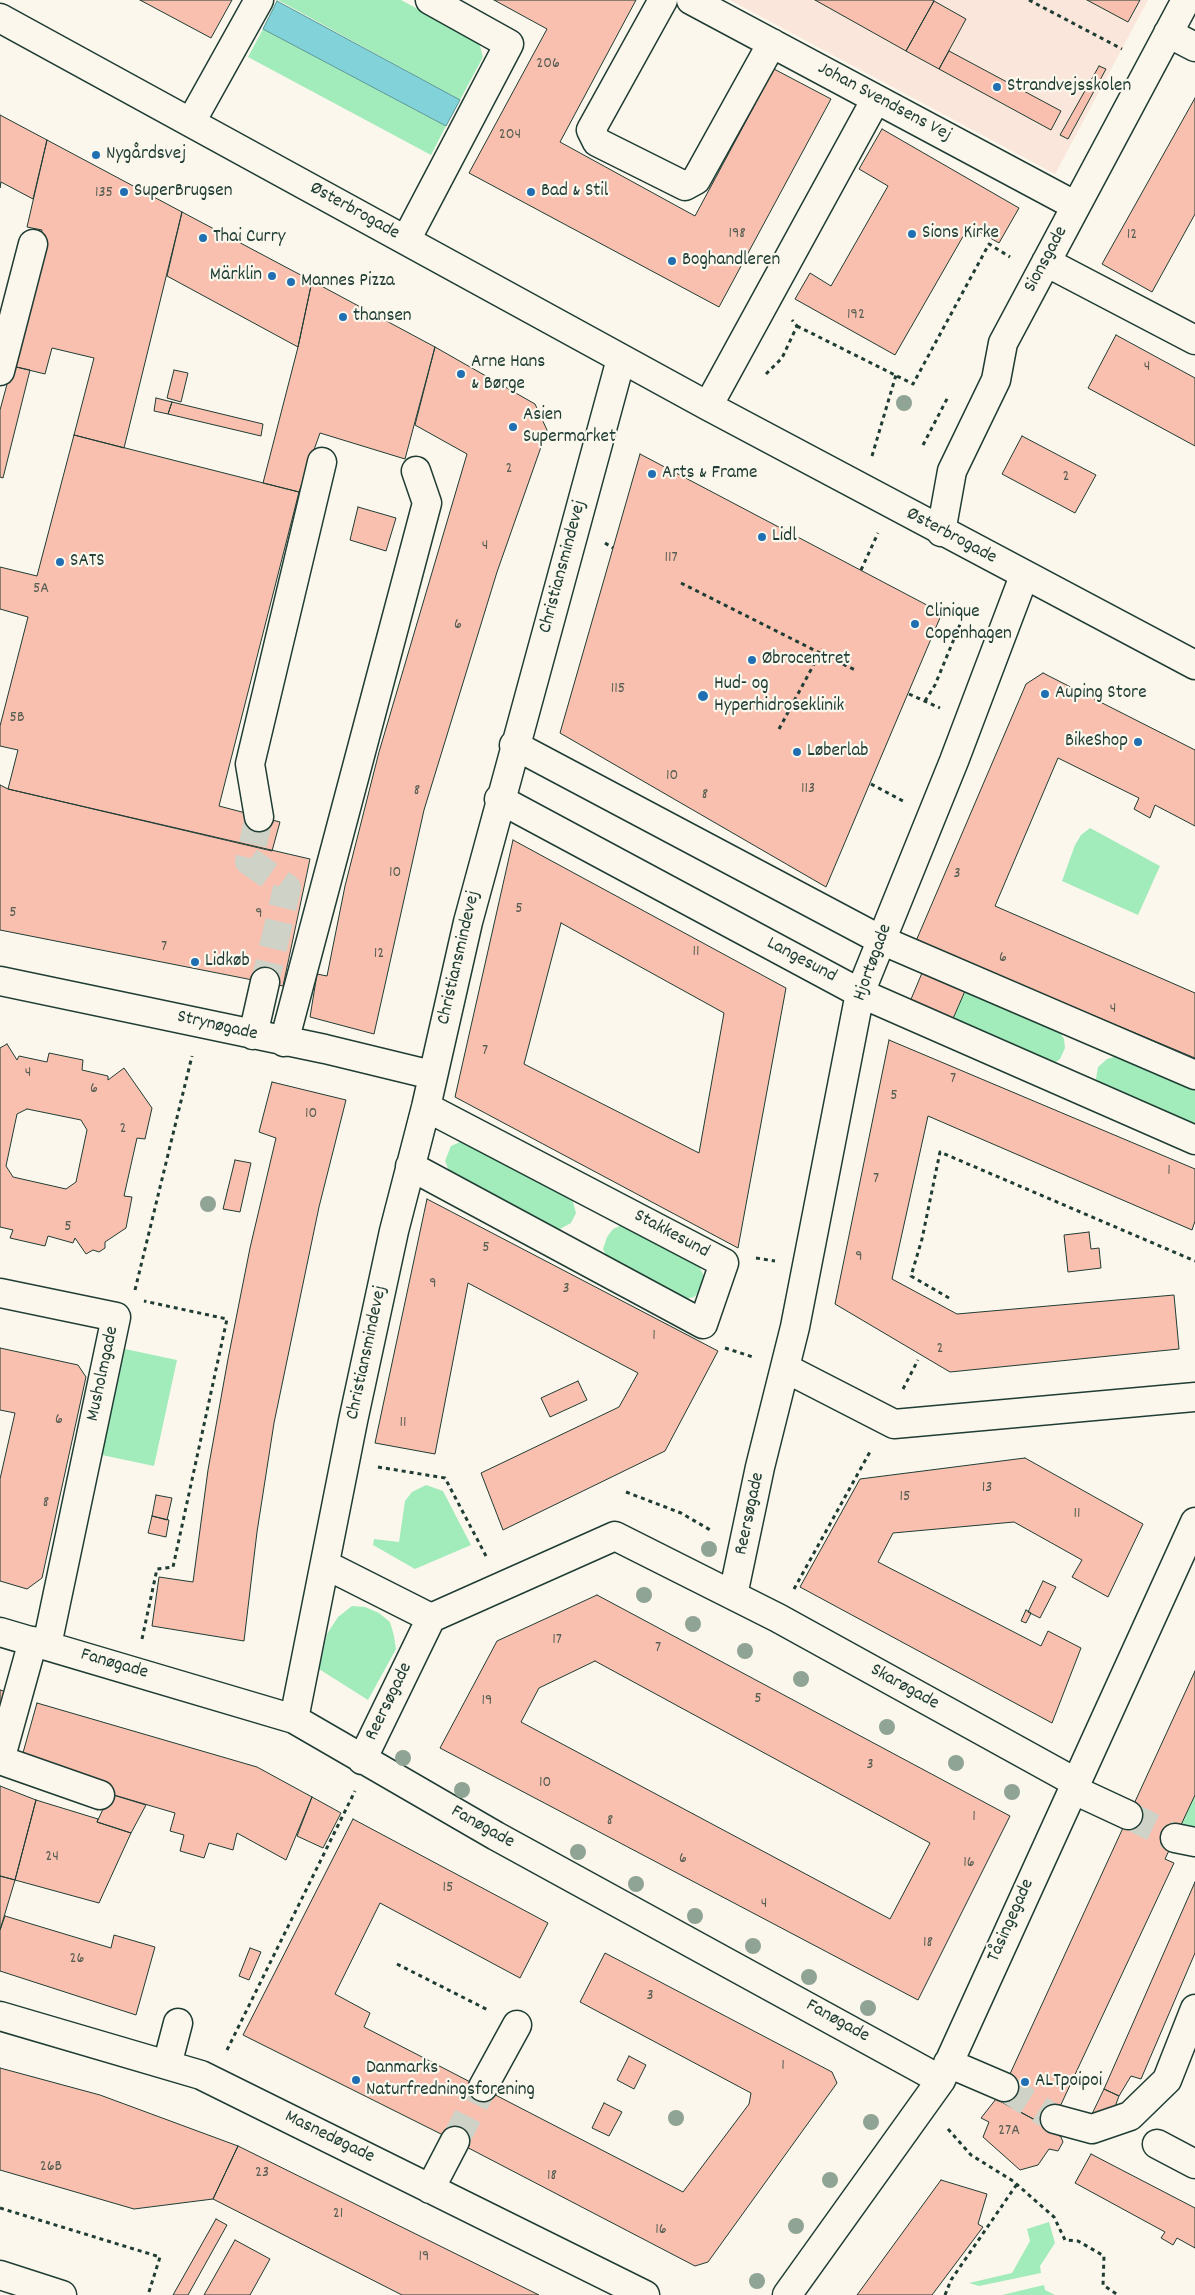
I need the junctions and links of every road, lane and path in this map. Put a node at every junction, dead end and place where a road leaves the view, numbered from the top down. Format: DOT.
graph roads {
  1 [pos="259,0"];
  2 [pos="430,0"];
  3 [pos="663,0"];
  4 [pos="691,0"];
  5 [pos="1029,0"];
  6 [pos="1186,0"];
  7 [pos="0,18"];
  8 [pos="1168,33"];
  9 [pos="772,43"];
  10 [pos="1195,47"];
  11 [pos="1151,65"];
  12 [pos="876,99"];
  13 [pos="192,122"];
  14 [pos="1076,206"];
  15 [pos="406,240"];
  16 [pos="33,244"];
  17 [pos="1043,268"];
  18 [pos="797,326"];
  19 [pos="1195,340"];
  20 [pos="621,359"];
  21 [pos="0,371"];
  22 [pos="896,375"];
  23 [pos="950,393"];
  24 [pos="708,406"];
  25 [pos="923,445"];
  26 [pos="322,462"];
  27 [pos="416,471"];
  28 [pos="862,489"];
  29 [pos="891,505"];
  30 [pos="941,532"];
  31 [pos="861,570"];
  32 [pos="1024,576"];
  33 [pos="681,583"];
  34 [pos="961,622"];
  35 [pos="821,651"];
  36 [pos="1195,665"];
  37 [pos="855,670"];
  38 [pos="925,701"];
  39 [pos="779,730"];
  40 [pos="514,745"];
  41 [pos="500,799"];
  42 [pos="259,817"];
  43 [pos="881,940"];
  44 [pos="0,981"];
  45 [pos="265,982"];
  46 [pos="860,994"];
  47 [pos="200,1022"];
  48 [pos="253,1035"];
  49 [pos="284,1042"];
  50 [pos="432,1075"];
  51 [pos="1195,1075"];
  52 [pos="426,1107"];
  53 [pos="1195,1140"];
  54 [pos="410,1166"];
  55 [pos="1195,1261"];
  56 [pos="724,1263"];
  57 [pos="807,1268"];
  58 [pos="0,1293"];
  59 [pos="948,1298"];
  60 [pos="125,1308"];
  61 [pos="703,1324"];
  62 [pos="918,1360"];
  63 [pos="785,1368"];
  64 [pos="1195,1397"];
  65 [pos="887,1421"];
  66 [pos="346,1460"];
  67 [pos="626,1492"];
  68 [pos="1195,1522"];
  69 [pos="743,1550"];
  70 [pos="326,1565"];
  71 [pos="500,1586"];
  72 [pos="732,1595"];
  73 [pos="431,1618"];
  74 [pos="778,1618"];
  75 [pos="0,1632"];
  76 [pos="40,1643"];
  77 [pos="135,1672"];
  78 [pos="294,1719"];
  79 [pos="0,1760"];
  80 [pos="365,1762"];
  81 [pos="1073,1786"];
  82 [pos="100,1795"];
  83 [pos="1128,1815"];
  84 [pos="397,1964"];
  85 [pos="1195,2010"];
  86 [pos="0,2016"];
  87 [pos="178,2023"];
  88 [pos="517,2025"];
  89 [pos="167,2065"];
  90 [pos="944,2071"];
  91 [pos="214,2081"];
  92 [pos="483,2087"];
  93 [pos="1004,2087"];
  94 [pos="1055,2119"];
  95 [pos="455,2141"];
  96 [pos="1157,2144"];
  97 [pos="971,2154"];
  98 [pos="1195,2164"];
  99 [pos="1017,2184"];
  100 [pos="430,2189"];
  101 [pos="0,2208"];
  102 [pos="0,2275"];
  103 [pos="62,2295"];
  104 [pos="148,2295"];
  105 [pos="645,2295"];
  106 [pos="787,2295"];
  107 [pos="945,2295"];
  108 [pos="1118,2295"];
  1 -- 13 [label="street"];
  2 -- 15 [label="street"];
  3 -- 9 [label="street"];
  4 -- 9 [label="street, Johan Svendsens Vej"];
  5 -- 11 [label="path"];
  6 -- 8 [label="street, Sionsgade"];
  7 -- 13 [label="street, Østerbrogade"];
  8 -- 10 [label="street"];
  8 -- 11 [label="street, Sionsgade"];
  9 -- 12 [label="street, Johan Svendsens Vej"];
  11 -- 14 [label="street, Sionsgade"];
  12 -- 14 [label="street, Johan Svendsens Vej"];
  12 -- 24 [label="street"];
  13 -- 15 [label="street, Østerbrogade"];
  14 -- 17 [label="street, Sionsgade"];
  15 -- 20 [label="street, Østerbrogade"];
  16 -- 21 [label="street"];
  17 -- 19 [label="street"];
  17 -- 22 [label="path"];
  17 -- 30 [label="street, Sionsgade"];
  18 -- 22 [label="path"];
  20 -- 24 [label="street, Østerbrogade"];
  20 -- 40 [label="street, Christiansmindevej"];
  22 -- 28 [label="path"];
  23 -- 25 [label="path"];
  24 -- 28 [label="street, Østerbrogade"];
  26 -- 42 [label="street"];
  27 -- 49 [label="street"];
  28 -- 29 [label="street, Østerbrogade"];
  29 -- 30 [label="street, Østerbrogade"];
  29 -- 31 [label="path"];
  30 -- 32 [label="street, Østerbrogade"];
  32 -- 36 [label="street, Østerbrogade"];
  32 -- 43 [label="street, Hjortøgade"];
  33 -- 35 [label="path"];
  34 -- 38 [label="path"];
  35 -- 37 [label="path"];
  35 -- 39 [label="path"];
  40 -- 41 [label="street, Christiansmindevej"];
  40 -- 43 [label="street"];
  41 -- 46 [label="street, Langesund"];
  41 -- 50 [label="street, Christiansmindevej"];
  43 -- 46 [label="street, Hjortøgade"];
  43 -- 51 [label="street"];
  44 -- 47 [label="street, Strynøgade"];
  45 -- 48 [label="street"];
  46 -- 53 [label="street, Langesund"];
  46 -- 57 [label="street, Hjortøgade"];
  47 -- 48 [label="street, Strynøgade"];
  47 -- 60 [label="path"];
  48 -- 49 [label="street, Strynøgade"];
  49 -- 50 [label="street, Strynøgade"];
  50 -- 52 [label="street, Christiansmindevej"];
  52 -- 54 [label="street, Christiansmindevej"];
  52 -- 56 [label="street, Stakkesund"];
  54 -- 61 [label="street"];
  54 -- 66 [label="street, Christiansmindevej"];
  55 -- 59 [label="path"];
  56 -- 57 [label="path"];
  56 -- 61 [label="street, Stakkesund"];
  57 -- 63 [label="street, Hjortøgade"];
  58 -- 60 [label="street"];
  60 -- 76 [label="street, Musholmgade"];
  60 -- 77 [label="path"];
  61 -- 63 [label="path"];
  62 -- 65 [label="path"];
  63 -- 65 [label="street"];
  63 -- 69 [label="street, Reersøgade"];
  64 -- 65 [label="street"];
  65 -- 74 [label="path"];
  66 -- 70 [label="street, Christiansmindevej"];
  66 -- 71 [label="path"];
  67 -- 69 [label="path"];
  68 -- 81 [label="street, Tåsingegade"];
  69 -- 72 [label="street, Reersøgade"];
  70 -- 73 [label="street"];
  70 -- 78 [label="street, Christiansmindevej"];
  71 -- 72 [label="street"];
  71 -- 73 [label="street"];
  72 -- 74 [label="street, Skarøgade"];
  73 -- 80 [label="street, Reersøgade"];
  74 -- 81 [label="street, Skarøgade"];
  75 -- 76 [label="street, Fanøgade"];
  76 -- 77 [label="street, Fanøgade"];
  76 -- 79 [label="street, Musholmgade"];
  77 -- 78 [label="street, Fanøgade"];
  78 -- 80 [label="street, Fanøgade"];
  79 -- 82 [label="street"];
  80 -- 90 [label="street, Fanøgade"];
  80 -- 91 [label="path"];
  81 -- 83 [label="street, Skarøgade"];
  81 -- 90 [label="street, Tåsingegade"];
  84 -- 88 [label="path"];
  85 -- 94 [label="street"];
  86 -- 89 [label="street, Masnedøgade"];
  87 -- 89 [label="street"];
  88 -- 92 [label="street"];
  89 -- 91 [label="street, Masnedøgade"];
  90 -- 93 [label="street, Fanøgade"];
  90 -- 106 [label="street, Tåsingegade"];
  91 -- 100 [label="street, Masnedøgade"];
  95 -- 100 [label="street"];
  96 -- 98 [label="street"];
  97 -- 99 [label="path"];
  99 -- 107 [label="path"];
  99 -- 108 [label="path"];
  100 -- 105 [label="street, Masnedøgade"];
  101 -- 104 [label="path"];
  102 -- 103 [label="street"];
}
